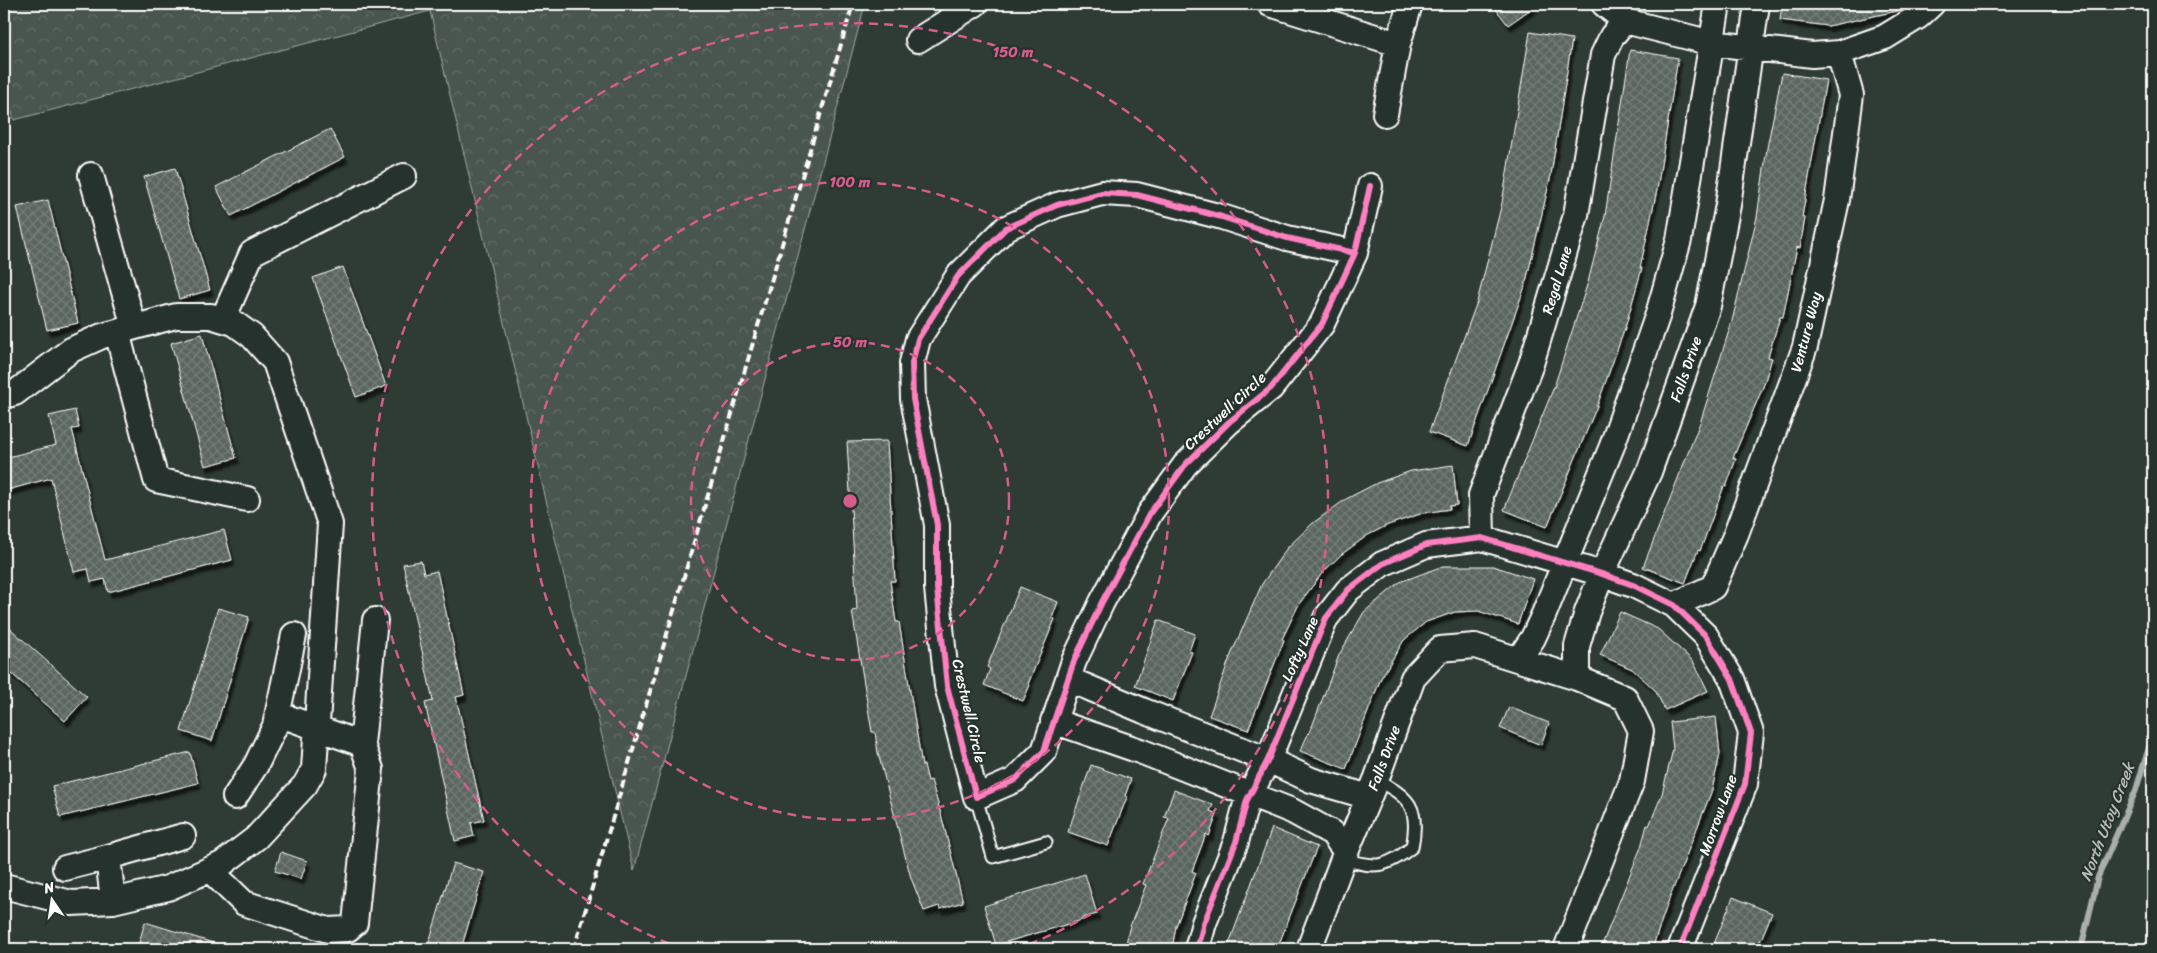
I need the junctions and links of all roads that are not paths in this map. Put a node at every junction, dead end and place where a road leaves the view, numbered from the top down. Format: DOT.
graph roads {
  1 [pos="975,4"];
  2 [pos="1270,4"];
  3 [pos="1410,4"];
  4 [pos="1604,4"];
  5 [pos="1718,4"];
  6 [pos="1757,4"];
  7 [pos="1932,4"];
  8 [pos="1625,21"];
  9 [pos="918,40"];
  10 [pos="1712,43"];
  11 [pos="1398,44"];
  12 [pos="1750,48"];
  13 [pos="1839,53"];
  14 [pos="1384,114"];
  15 [pos="91,175"];
  16 [pos="404,176"];
  17 [pos="1370,186"];
  18 [pos="1355,253"];
  19 [pos="223,320"];
  20 [pos="125,329"];
  21 [pos="4,396"];
  22 [pos="247,499"];
  23 [pos="1482,538"];
  24 [pos="1563,564"];
  25 [pos="1602,574"];
  26 [pos="1674,605"];
  27 [pos="375,620"];
  28 [pos="294,635"];
  29 [pos="1519,658"];
  30 [pos="1068,678"];
  31 [pos="1577,678"];
  32 [pos="278,714"];
  33 [pos="1053,721"];
  34 [pos="318,728"];
  35 [pos="362,744"];
  36 [pos="1268,760"];
  37 [pos="1373,788"];
  38 [pos="1250,794"];
  39 [pos="235,797"];
  40 [pos="976,797"];
  41 [pos="183,836"];
  42 [pos="1046,842"];
  43 [pos="1344,856"];
  44 [pos="108,857"];
  45 [pos="65,868"];
  46 [pos="210,870"];
  47 [pos="4,886"];
  48 [pos="113,902"];
  49 [pos="1197,949"];
  50 [pos="1309,949"];
  51 [pos="1566,949"];
  52 [pos="1680,949"];
  1 -- 9 [label="street"];
  2 -- 11 [label="street"];
  3 -- 11 [label="street"];
  4 -- 8 [label="street"];
  5 -- 10 [label="street"];
  6 -- 12 [label="street, Falls Drive"];
  7 -- 13 [label="street"];
  8 -- 10 [label="street"];
  8 -- 23 [label="street, Regal Lane"];
  10 -- 12 [label="street"];
  10 -- 24 [label="street"];
  11 -- 14 [label="street"];
  12 -- 13 [label="street"];
  12 -- 25 [label="street, Falls Drive"];
  13 -- 26 [label="street, Venture Way"];
  15 -- 20 [label="street"];
  16 -- 19 [label="street"];
  17 -- 18 [label="street, Crestwell Circle"];
  18 -- 30 [label="street, Crestwell Circle"];
  18 -- 40 [label="street, Crestwell Circle"];
  19 -- 20 [label="street"];
  19 -- 34 [label="street"];
  20 -- 21 [label="street"];
  20 -- 22 [label="street"];
  23 -- 24 [label="street, Lofty Lane"];
  23 -- 36 [label="street, Lofty Lane"];
  24 -- 25 [label="street, Lofty Lane"];
  24 -- 29 [label="street"];
  25 -- 26 [label="street, Morrow Lane"];
  25 -- 31 [label="street, Falls Drive"];
  26 -- 52 [label="street, Morrow Lane"];
  27 -- 35 [label="street"];
  28 -- 32 [label="street"];
  29 -- 31 [label="street, Falls Drive"];
  29 -- 37 [label="street, Falls Drive"];
  30 -- 33 [label="street, Crestwell Circle"];
  30 -- 36 [label="street"];
  31 -- 51 [label="street, Falls Drive"];
  32 -- 34 [label="street"];
  32 -- 39 [label="street"];
  33 -- 38 [label="street"];
  33 -- 40 [label="street, Crestwell Circle"];
  34 -- 35 [label="street"];
  34 -- 46 [label="street"];
  35 -- 46 [label="street"];
  36 -- 37 [label="street"];
  36 -- 38 [label="street, Lofty Lane"];
  37 -- 43 [label="street, Falls Drive"];
  37 -- 43 [label="lane"];
  38 -- 43 [label="street"];
  38 -- 49 [label="street, Lofty Lane"];
  40 -- 42 [label="lane"];
  41 -- 44 [label="street"];
  43 -- 50 [label="street, Falls Drive"];
  44 -- 45 [label="street"];
  44 -- 48 [label="street"];
  46 -- 48 [label="street"];
  47 -- 48 [label="street"];
}
